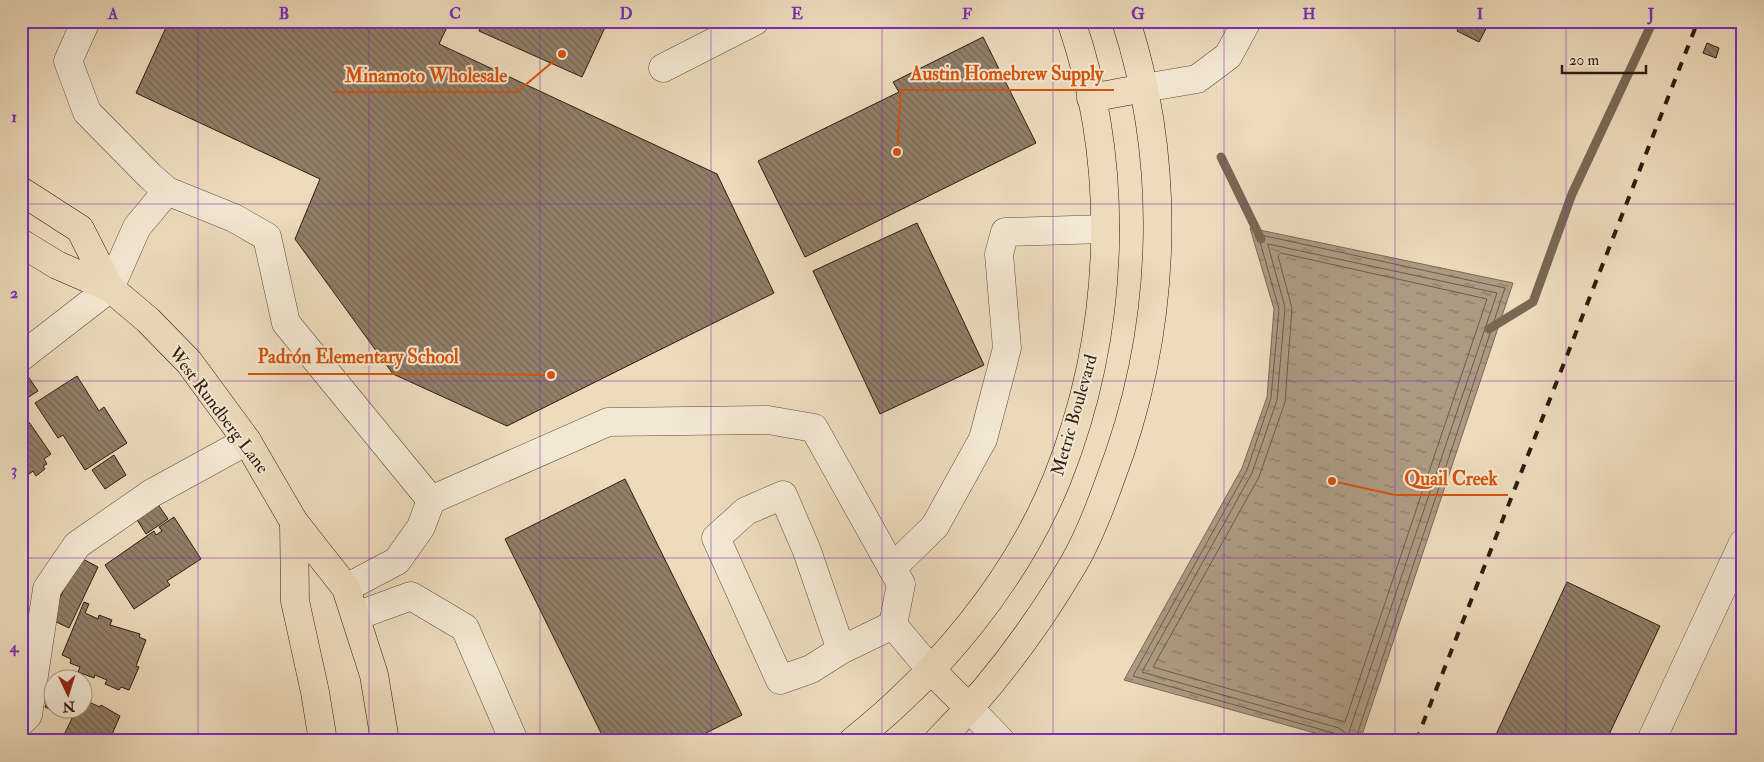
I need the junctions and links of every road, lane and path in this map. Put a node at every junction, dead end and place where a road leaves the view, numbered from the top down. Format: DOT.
graph roads {
  1 [pos="86,21"];
  2 [pos="755,21"];
  3 [pos="1070,21"];
  4 [pos="1126,21"];
  5 [pos="1247,21"];
  6 [pos="663,68"];
  7 [pos="1144,88"];
  8 [pos="1091,98"];
  9 [pos="21,191"];
  10 [pos="167,191"];
  11 [pos="1105,229"];
  12 [pos="21,243"];
  13 [pos="110,288"];
  14 [pos="21,357"];
  15 [pos="247,442"];
  16 [pos="431,500"];
  17 [pos="294,522"];
  18 [pos="1743,543"];
  19 [pos="892,568"];
  20 [pos="346,588"];
  21 [pos="356,616"];
  22 [pos="892,625"];
  23 [pos="841,650"];
  24 [pos="930,670"];
  25 [pos="969,708"];
  26 [pos="21,722"];
  27 [pos="323,741"];
  28 [pos="385,741"];
  29 [pos="514,741"];
  30 [pos="853,741"];
  31 [pos="938,741"];
  32 [pos="1001,741"];
  33 [pos="1652,741"];
  1 -- 10 [label="lane"];
  2 -- 6 [label="lane"];
  3 -- 8 [label="main road, Metric Boulevard"];
  4 -- 7 [label="main road"];
  5 -- 7 [label="lane"];
  7 -- 8 [label="main road"];
  7 -- 25 [label="main road"];
  8 -- 11 [label="main road, Metric Boulevard"];
  9 -- 13 [label="main road, West Rundberg Lane"];
  10 -- 13 [label="lane"];
  10 -- 16 [label="lane"];
  11 -- 19 [label="lane"];
  11 -- 24 [label="main road, Metric Boulevard"];
  12 -- 13 [label="main road, West Rundberg Lane"];
  13 -- 14 [label="lane"];
  13 -- 15 [label="main road, West Rundberg Lane"];
  15 -- 17 [label="main road, West Rundberg Lane"];
  15 -- 26 [label="lane"];
  16 -- 19 [label="lane"];
  16 -- 20 [label="lane"];
  17 -- 20 [label="main road"];
  17 -- 27 [label="main road, West Rundberg Lane"];
  18 -- 33 [label="lane"];
  19 -- 22 [label="lane"];
  20 -- 21 [label="main road"];
  21 -- 28 [label="main road"];
  21 -- 29 [label="lane"];
  22 -- 23 [label="lane"];
  22 -- 24 [label="lane"];
  23 -- 23 [label="lane"];
  24 -- 25 [label="main road"];
  24 -- 30 [label="main road, Metric Boulevard"];
  25 -- 31 [label="main road"];
  25 -- 32 [label="lane"];
}
